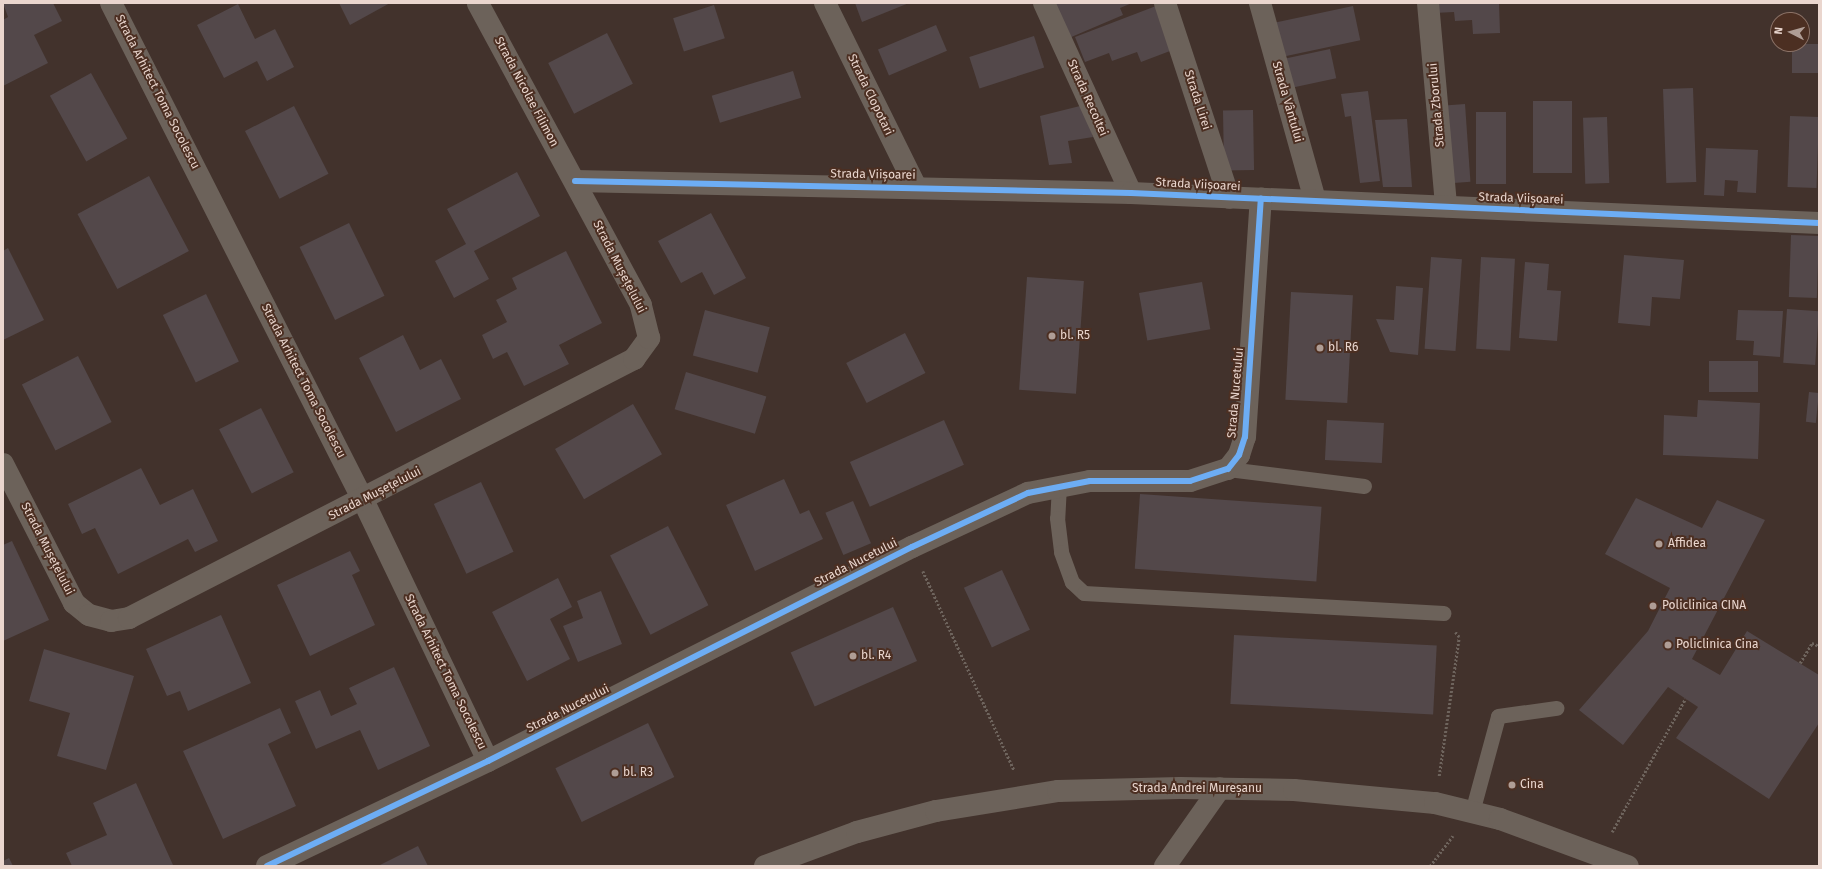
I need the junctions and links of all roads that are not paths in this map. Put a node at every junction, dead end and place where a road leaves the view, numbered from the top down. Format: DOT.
graph roads {
  1 [pos="111,3"];
  2 [pos="478,3"];
  3 [pos="825,3"];
  4 [pos="1044,3"];
  5 [pos="1165,3"];
  6 [pos="1260,3"];
  7 [pos="1428,3"];
  8 [pos="575,181"];
  9 [pos="916,187"];
  10 [pos="1130,193"];
  11 [pos="1229,198"];
  12 [pos="1261,199"];
  13 [pos="1315,200"];
  14 [pos="1446,206"];
  15 [pos="1819,223"];
  16 [pos="3,464"];
  17 [pos="1228,470"];
  18 [pos="1060,485"];
  19 [pos="1364,486"];
  20 [pos="363,500"];
  21 [pos="1442,613"];
  22 [pos="1556,708"];
  23 [pos="488,762"];
  24 [pos="1220,788"];
  25 [pos="1472,812"];
  26 [pos="267,866"];
  27 [pos="765,866"];
  28 [pos="1165,866"];
  29 [pos="1628,866"];
  1 -- 20 [label="street, Strada Arhitect Toma Socolescu"];
  2 -- 8 [label="street, Strada Nicolae Filimon"];
  3 -- 9 [label="street, Strada Clopotari"];
  4 -- 10 [label="street, Strada Recoltei"];
  5 -- 11 [label="street, Strada Lirei"];
  6 -- 13 [label="street, Strada Vântului"];
  7 -- 14 [label="street, Strada Zborului"];
  8 -- 9 [label="street, Strada Viișoarei"];
  8 -- 20 [label="street, Strada Mușețelului"];
  9 -- 10 [label="street, Strada Viișoarei"];
  10 -- 11 [label="street, Strada Viișoarei"];
  11 -- 12 [label="street, Strada Viișoarei"];
  12 -- 13 [label="street, Strada Viișoarei"];
  12 -- 17 [label="street, Strada Nucetului"];
  13 -- 14 [label="street, Strada Viișoarei"];
  14 -- 15 [label="street, Strada Viișoarei"];
  16 -- 20 [label="street, Strada Mușețelului"];
  17 -- 18 [label="street, Strada Nucetului"];
  17 -- 19 [label="lane"];
  18 -- 21 [label="lane"];
  18 -- 23 [label="street, Strada Nucetului"];
  20 -- 23 [label="street, Strada Arhitect Toma Socolescu"];
  22 -- 25 [label="lane"];
  23 -- 26 [label="street, Strada Nucetului"];
  24 -- 25 [label="street, Strada Andrei Mureșanu"];
  24 -- 27 [label="street, Strada Andrei Mureșanu"];
  24 -- 28 [label="street"];
  25 -- 29 [label="street, Strada Andrei Mureșanu"];
}
